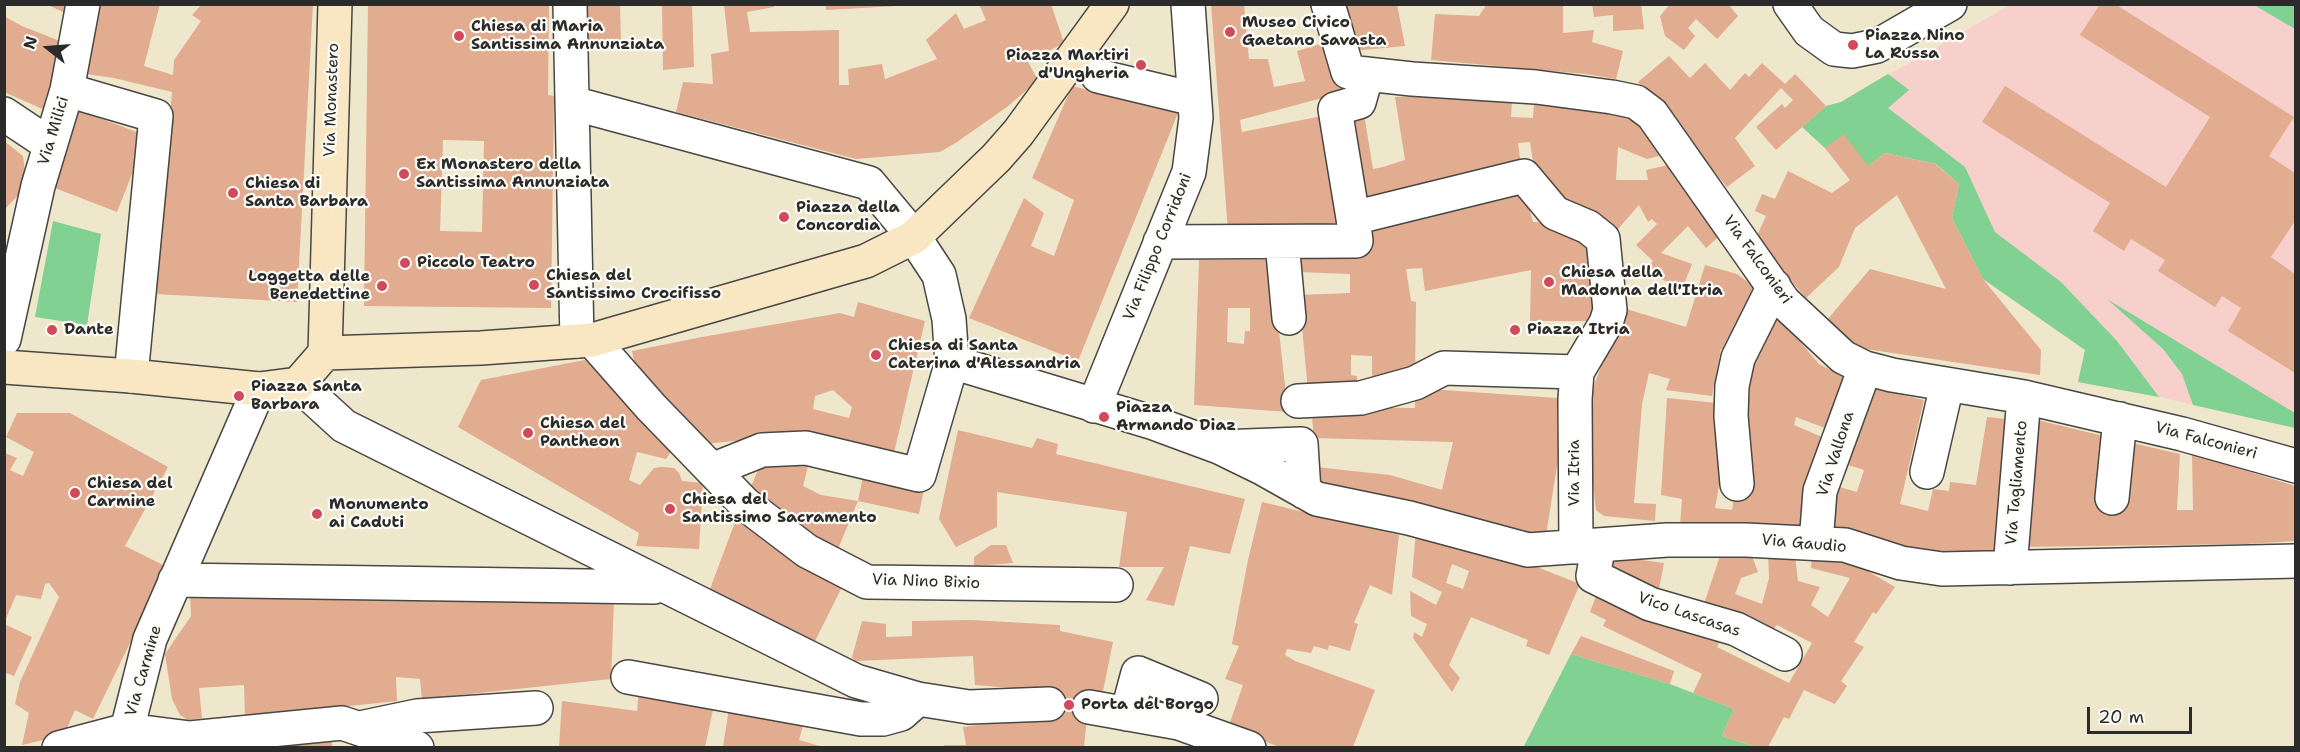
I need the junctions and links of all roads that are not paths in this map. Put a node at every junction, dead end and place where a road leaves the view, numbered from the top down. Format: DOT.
graph roads {
  1 [pos="83,4"];
  2 [pos="335,4"];
  3 [pos="570,4"];
  4 [pos="1112,4"];
  5 [pos="1188,4"];
  6 [pos="1328,4"];
  7 [pos="1790,4"];
  8 [pos="1950,4"];
  9 [pos="1367,74"];
  10 [pos="1098,76"];
  11 [pos="67,90"];
  12 [pos="572,98"];
  13 [pos="1195,109"];
  14 [pos="4,114"];
  15 [pos="49,144"];
  16 [pos="1353,218"];
  17 [pos="914,237"];
  18 [pos="1160,242"];
  19 [pos="1282,242"];
  20 [pos="1774,286"];
  21 [pos="1289,318"];
  22 [pos="584,345"];
  23 [pos="325,352"];
  24 [pos="952,362"];
  25 [pos="5,363"];
  26 [pos="1865,368"];
  27 [pos="131,376"];
  28 [pos="298,384"];
  29 [pos="1576,385"];
  30 [pos="1947,385"];
  31 [pos="259,389"];
  32 [pos="2024,397"];
  33 [pos="1298,401"];
  34 [pos="1094,406"];
  35 [pos="2120,419"];
  36 [pos="2295,466"];
  37 [pos="712,470"];
  38 [pos="1927,472"];
  39 [pos="1737,484"];
  40 [pos="2112,498"];
  41 [pos="1816,543"];
  42 [pos="1589,556"];
  43 [pos="2295,561"];
  44 [pos="2010,568"];
  45 [pos="175,580"];
  46 [pos="1116,585"];
  47 [pos="665,587"];
  48 [pos="1785,654"];
  49 [pos="628,677"];
  50 [pos="918,699"];
  51 [pos="1202,699"];
  52 [pos="1049,704"];
  53 [pos="1089,706"];
  54 [pos="536,708"];
  55 [pos="1127,714"];
  56 [pos="127,730"];
  57 [pos="1176,735"];
  58 [pos="361,738"];
  59 [pos="177,741"];
  60 [pos="59,747"];
  61 [pos="417,747"];
  62 [pos="1249,747"];
  1 -- 11 [label="street, Via Milici"];
  2 -- 23 [label="street, Via Monastero"];
  3 -- 12 [label="street"];
  4 -- 17 [label="street"];
  5 -- 13 [label="street, Via Filippo Corridoni"];
  6 -- 9 [label="street, Via Falconieri"];
  7 -- 8 [label="street"];
  9 -- 16 [label="street"];
  9 -- 20 [label="street, Via Falconieri"];
  10 -- 13 [label="street"];
  11 -- 15 [label="street, Via Milici"];
  11 -- 27 [label="street"];
  12 -- 17 [label="street"];
  12 -- 22 [label="street"];
  13 -- 18 [label="street, Via Filippo Corridoni"];
  14 -- 15 [label="street"];
  15 -- 25 [label="street, Via Milici"];
  16 -- 19 [label="street"];
  16 -- 29 [label="street"];
  17 -- 22 [label="street"];
  17 -- 24 [label="street"];
  18 -- 19 [label="street"];
  18 -- 34 [label="street, Via Filippo Corridoni"];
  19 -- 21 [label="street"];
  20 -- 26 [label="street, Via Falconieri"];
  20 -- 39 [label="street"];
  22 -- 23 [label="street"];
  22 -- 37 [label="street, Via Nino Bixio"];
  23 -- 28 [label="street"];
  24 -- 34 [label="street"];
  24 -- 37 [label="street"];
  25 -- 27 [label="street"];
  26 -- 30 [label="street, Via Falconieri"];
  26 -- 41 [label="street, Via Vallona"];
  27 -- 31 [label="street"];
  28 -- 31 [label="street"];
  28 -- 47 [label="street"];
  29 -- 33 [label="street"];
  29 -- 42 [label="street, Via Itria"];
  30 -- 32 [label="street, Via Falconieri"];
  30 -- 38 [label="street"];
  31 -- 45 [label="street, Via Carmine"];
  32 -- 35 [label="street, Via Falconieri"];
  32 -- 44 [label="street, Via Tagliamento"];
  34 -- 42 [label="street, Via Gaudio"];
  35 -- 36 [label="street, Via Falconieri"];
  35 -- 40 [label="street"];
  37 -- 46 [label="street, Via Nino Bixio"];
  41 -- 42 [label="street, Via Gaudio"];
  41 -- 44 [label="street, Via Gaudio"];
  42 -- 48 [label="street, Vico Lascasas"];
  43 -- 44 [label="street, Via Gaudio"];
  45 -- 47 [label="street"];
  45 -- 56 [label="street, Via Carmine"];
  47 -- 50 [label="street"];
  49 -- 50 [label="street"];
  50 -- 52 [label="street"];
  51 -- 55 [label="street"];
  53 -- 55 [label="street"];
  54 -- 58 [label="street"];
  55 -- 57 [label="street"];
  56 -- 59 [label="street"];
  56 -- 60 [label="street, Via Carmine"];
  57 -- 62 [label="street"];
  58 -- 59 [label="street"];
  58 -- 61 [label="street"];
}
